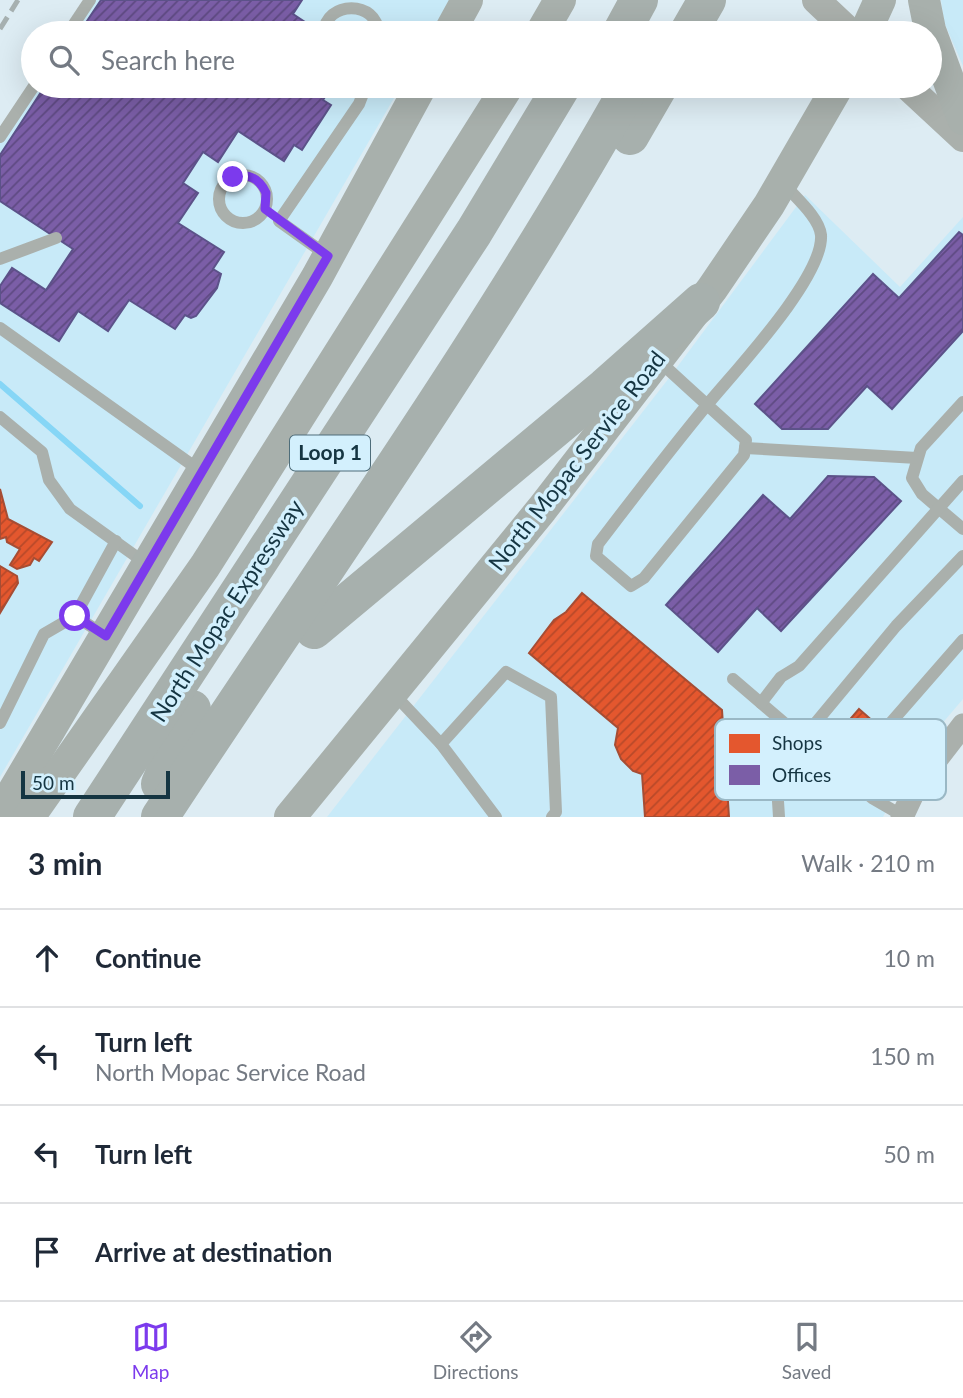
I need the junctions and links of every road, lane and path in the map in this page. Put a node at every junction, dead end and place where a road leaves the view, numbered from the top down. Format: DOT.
graph roads {
  1 [pos="90,0"];
  2 [pos="467,0"];
  3 [pos="560,0"];
  4 [pos="610,0"];
  5 [pos="639,0"];
  6 [pos="678,0"];
  7 [pos="707,0"];
  8 [pos="816,0"];
  9 [pos="880,0"];
  10 [pos="924,0"];
  11 [pos="76,21"];
  12 [pos="326,21"];
  13 [pos="375,21"];
  14 [pos="456,21"];
  15 [pos="548,21"];
  16 [pos="599,21"];
  17 [pos="628,21"];
  18 [pos="666,21"];
  19 [pos="695,21"];
  20 [pos="838,21"];
  21 [pos="870,21"];
  22 [pos="928,21"];
  23 [pos="942,62"];
  24 [pos="26,98"];
  25 [pos="361,98"];
  26 [pos="414,98"];
  27 [pos="500,98"];
  28 [pos="555,98"];
  29 [pos="584,98"];
  30 [pos="623,98"];
  31 [pos="652,98"];
  32 [pos="831,98"];
  33 [pos="920,98"];
  34 [pos="963,119"];
  35 [pos="0,137"];
  36 [pos="963,138"];
  37 [pos="783,182"];
  38 [pos="265,209"];
  39 [pos="279,220"];
  40 [pos="56,238"];
  41 [pos="328,256"];
  42 [pos="0,258"];
  43 [pos="701,302"];
  44 [pos="0,328"];
  45 [pos="657,359"];
  46 [pos="963,402"];
  47 [pos="707,405"];
  48 [pos="0,417"];
  49 [pos="744,448"];
  50 [pos="917,458"];
  51 [pos="203,473"];
  52 [pos="963,481"];
  53 [pos="939,509"];
  54 [pos="963,529"];
  55 [pos="116,541"];
  56 [pos="963,556"];
  57 [pos="149,565"];
  58 [pos="75,616"];
  59 [pos="314,630"];
  60 [pos="106,636"];
  61 [pos="963,640"];
  62 [pos="733,679"];
  63 [pos="392,692"];
  64 [pos="761,702"];
  65 [pos="205,718"];
  66 [pos="781,719"];
  67 [pos="819,719"];
  68 [pos="894,719"];
  69 [pos="0,723"];
  70 [pos="963,725"];
  71 [pos="442,744"];
  72 [pos="946,747"];
  73 [pos="875,800"];
  74 [pos="910,800"];
  75 [pos="0,814"];
  76 [pos="903,816"];
  77 [pos="29,817"];
  78 [pos="92,817"];
  79 [pos="122,817"];
  80 [pos="139,817"];
  81 [pos="149,817"];
  82 [pos="160,817"];
  83 [pos="190,817"];
  84 [pos="290,817"];
  85 [pos="496,817"];
  86 [pos="552,817"];
  1 -- 11 [label="lane"];
  2 -- 14 [label="main road"];
  3 -- 15 [label="main road"];
  4 -- 16 [label="highway"];
  5 -- 17 [label="highway"];
  6 -- 18 [label="highway"];
  7 -- 19 [label="highway"];
  8 -- 20 [label="street"];
  9 -- 21 [label="main road"];
  10 -- 22 [label="main road"];
  12 -- 13 [label="lane"];
  23 -- 34 [label="main road"];
  24 -- 35 [label="lane"];
  25 -- 39 [label="lane"];
  26 -- 41 [label="main road"];
  27 -- 77 [label="main road"];
  28 -- 78 [label="highway, North Mopac Expressway / Loop 1"];
  29 -- 65 [label="highway"];
  30 -- 65 [label="highway"];
  31 -- 59 [label="highway"];
  32 -- 37 [label="main road, North Mopac Service Road"];
  33 -- 36 [label="street"];
  37 -- 43 [label="main road, North Mopac Service Road"];
  37 -- 47 [label="lane"];
  38 -- 39 [label="lane"];
  39 -- 41 [label="lane"];
  40 -- 42 [label="lane"];
  41 -- 51 [label="main road"];
  43 -- 45 [label="main road, North Mopac Service Road"];
  43 -- 59 [label="highway"];
  44 -- 51 [label="lane"];
  45 -- 47 [label="lane"];
  45 -- 63 [label="main road, North Mopac Service Road"];
  46 -- 50 [label="lane"];
  47 -- 49 [label="lane"];
  47 -- 49 [label="lane"];
  48 -- 55 [label="lane"];
  49 -- 50 [label="lane"];
  50 -- 53 [label="lane"];
  51 -- 57 [label="main road"];
  52 -- 53 [label="lane"];
  53 -- 54 [label="lane"];
  53 -- 64 [label="lane"];
  55 -- 57 [label="lane"];
  55 -- 58 [label="lane"];
  56 -- 67 [label="lane"];
  57 -- 60 [label="main road"];
  58 -- 60 [label="lane"];
  58 -- 69 [label="lane"];
  59 -- 83 [label="highway"];
  60 -- 75 [label="main road"];
  61 -- 68 [label="lane"];
  62 -- 64 [label="lane"];
  63 -- 71 [label="lane"];
  63 -- 84 [label="main road, North Mopac Service Road"];
  64 -- 66 [label="lane"];
  65 -- 79 [label="highway"];
  65 -- 80 [label="highway"];
  65 -- 81 [label="highway"];
  65 -- 82 [label="highway"];
  70 -- 72 [label="street"];
  71 -- 85 [label="lane"];
  71 -- 86 [label="lane"];
  73 -- 76 [label="lane"];
  74 -- 76 [label="street"];
}
